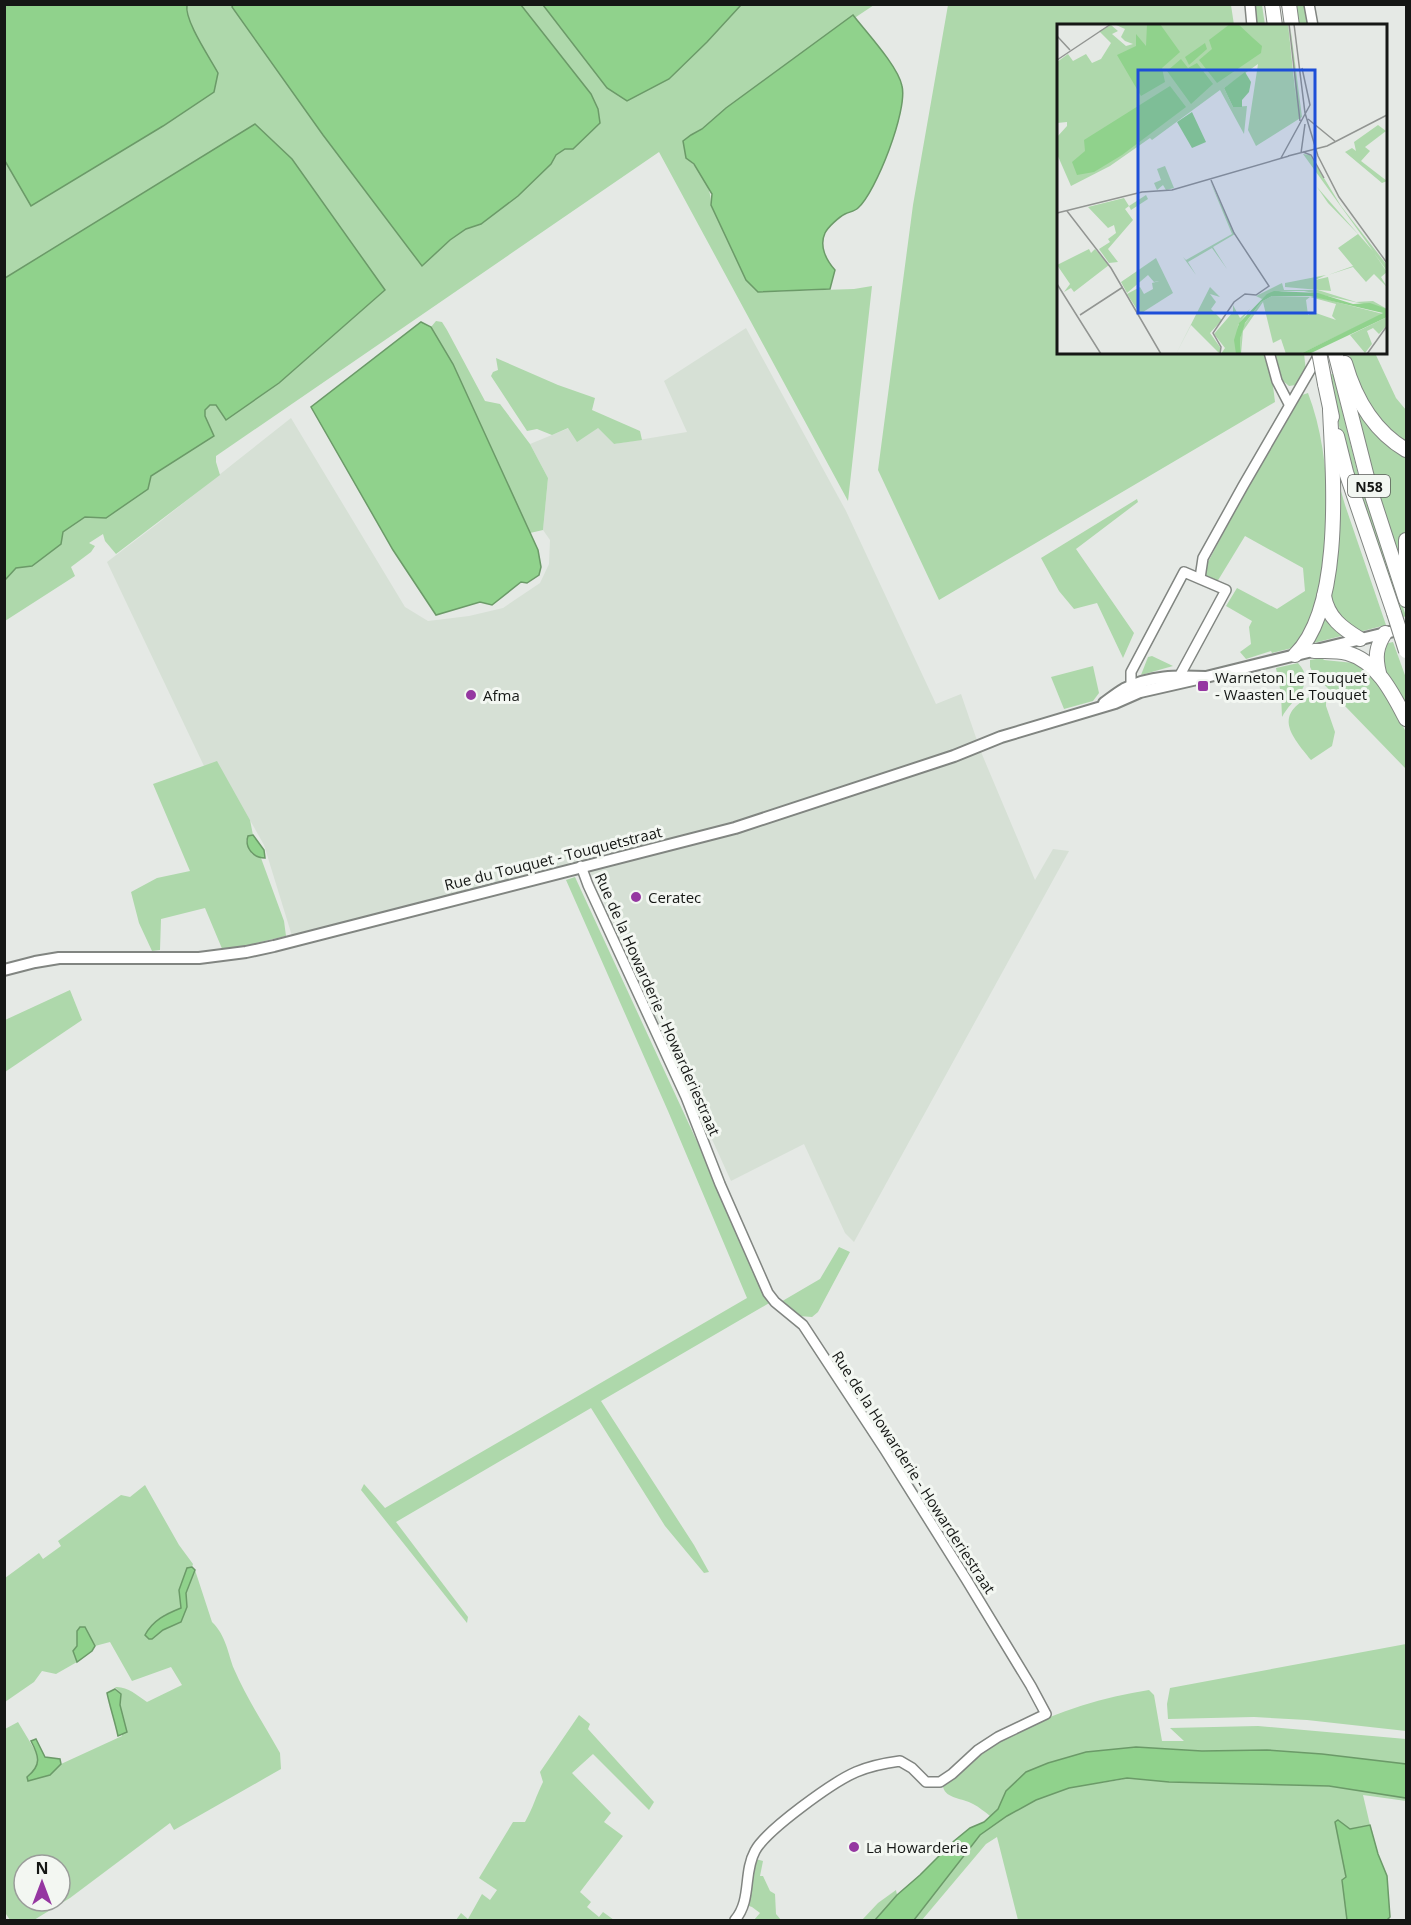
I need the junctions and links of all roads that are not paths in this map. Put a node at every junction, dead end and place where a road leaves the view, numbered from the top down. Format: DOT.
graph roads {
  1 [pos="1250,4"];
  2 [pos="1272,4"];
  3 [pos="1289,4"];
  4 [pos="1310,4"];
  5 [pos="1252,24"];
  6 [pos="1275,24"];
  7 [pos="1292,24"];
  8 [pos="1313,24"];
  9 [pos="1270,354"];
  10 [pos="1319,354"];
  11 [pos="1320,354"];
  12 [pos="1340,359"];
  13 [pos="1289,405"];
  14 [pos="1330,410"];
  15 [pos="1407,450"];
  16 [pos="1407,540"];
  17 [pos="1407,569"];
  18 [pos="1200,578"];
  19 [pos="1324,594"];
  20 [pos="1407,600"];
  21 [pos="1407,628"];
  22 [pos="1385,633"];
  23 [pos="1360,639"];
  24 [pos="1314,651"];
  25 [pos="1407,651"];
  26 [pos="1295,655"];
  27 [pos="1379,674"];
  28 [pos="1180,675"];
  29 [pos="1202,678"];
  30 [pos="1137,689"];
  31 [pos="1407,719"];
  32 [pos="580,866"];
  33 [pos="4,970"];
  34 [pos="735,1920"];
  1 -- 5 [label="street"];
  2 -- 6 [label="highway"];
  3 -- 7 [label="highway"];
  4 -- 8 [label="street"];
  9 -- 13 [label="street"];
  10 -- 13 [label="street"];
  11 -- 14 [label="highway, N58, bridge"];
  12 -- 15 [label="highway"];
  12 -- 20 [label="highway, N58"];
  13 -- 18 [label="street"];
  14 -- 19 [label="highway"];
  14 -- 25 [label="highway, N58, bridge"];
  16 -- 17 [label="highway"];
  18 -- 28 [label="street"];
  18 -- 30 [label="street"];
  19 -- 23 [label="highway"];
  19 -- 26 [label="highway"];
  21 -- 22 [label="main road, Rue du Touquet - Touquetstraat"];
  22 -- 23 [label="main road, Rue du Touquet - Touquetstraat"];
  22 -- 27 [label="highway"];
  23 -- 24 [label="main road, Rue du Touquet - Touquetstraat"];
  24 -- 26 [label="main road, Rue du Touquet - Touquetstraat"];
  24 -- 27 [label="highway"];
  26 -- 29 [label="main road, Rue du Touquet - Touquetstraat"];
  27 -- 31 [label="highway"];
  28 -- 29 [label="main road, Rue du Touquet - Touquetstraat"];
  28 -- 30 [label="main road, Rue du Touquet - Touquetstraat"];
  29 -- 30 [label="main road, Rue du Touquet - Touquetstraat"];
  30 -- 32 [label="main road, Rue du Touquet - Touquetstraat"];
  32 -- 33 [label="main road, Rue du Touquet - Touquetstraat"];
  32 -- 34 [label="street, Rue de la Howarderie - Howarderiestraat"];
}
